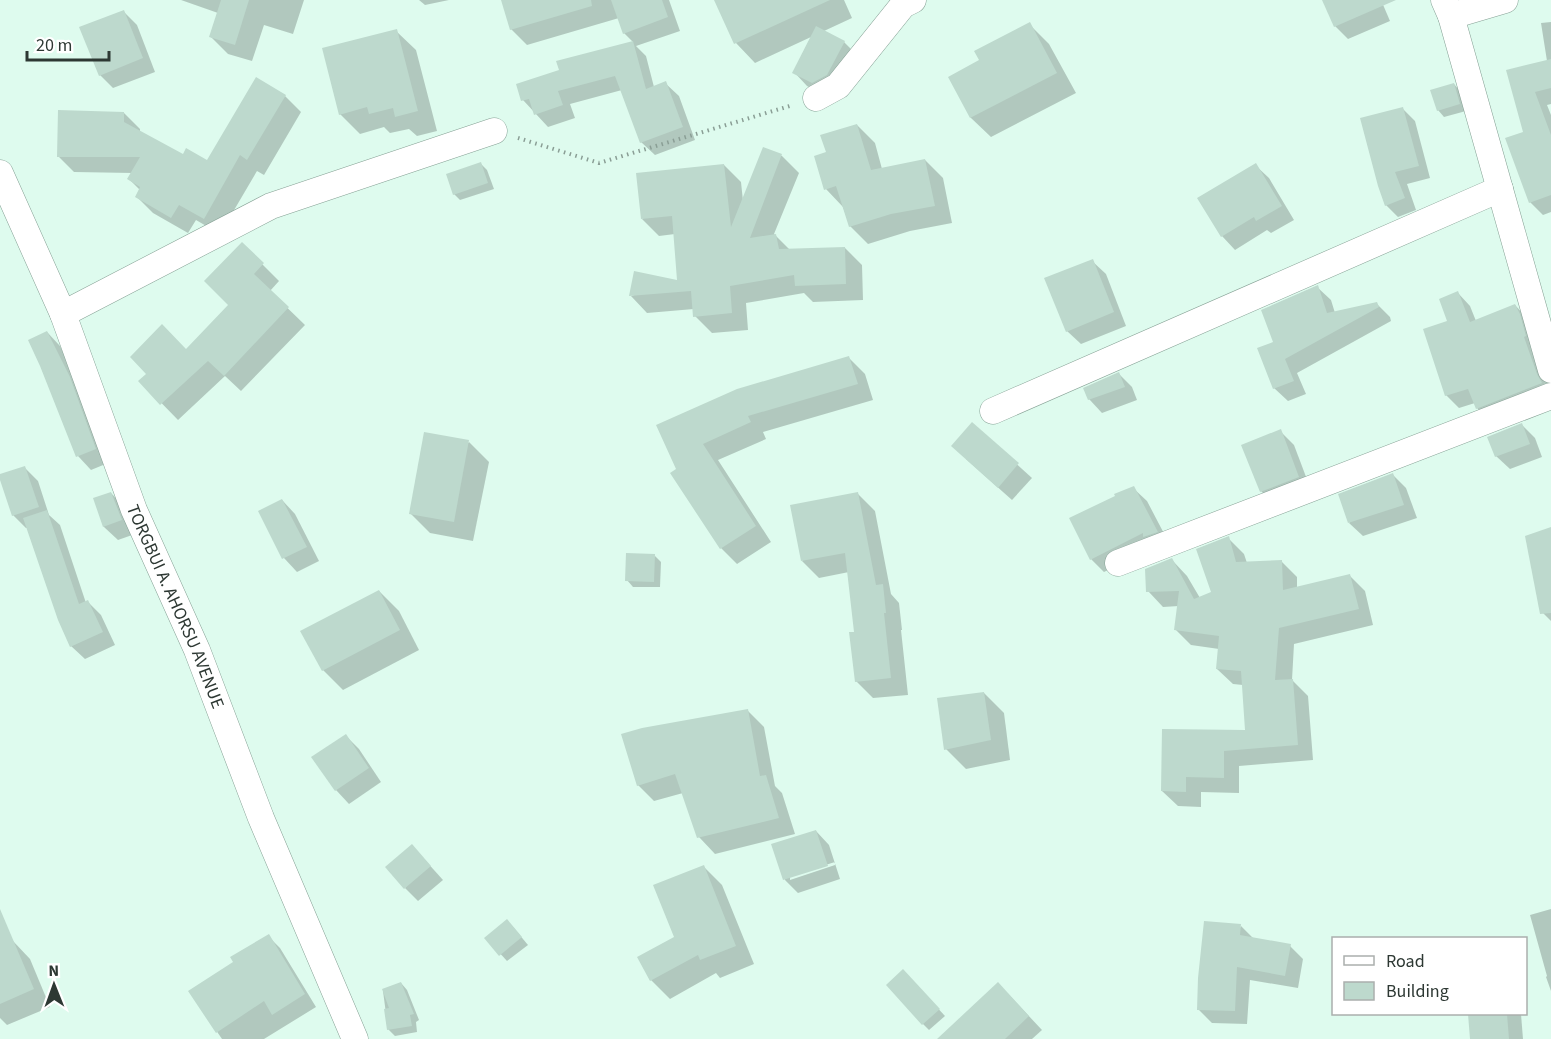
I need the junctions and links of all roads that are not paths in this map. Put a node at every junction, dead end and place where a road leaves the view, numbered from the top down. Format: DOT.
graph roads {
  1 [pos="1505,0"];
  2 [pos="905,2"];
  3 [pos="1448,8"];
  4 [pos="816,98"];
  5 [pos="494,131"];
  6 [pos="0,173"];
  7 [pos="1500,189"];
  8 [pos="63,314"];
  9 [pos="1551,370"];
  10 [pos="1551,396"];
  11 [pos="993,411"];
  12 [pos="1119,563"];
  13 [pos="355,1039"];
  1 -- 3 [label="street"];
  2 -- 4 [label="street"];
  3 -- 7 [label="street"];
  5 -- 8 [label="street"];
  6 -- 8 [label="street, TORGBUI A. AHORSU AVENUE"];
  7 -- 9 [label="street"];
  7 -- 11 [label="street"];
  8 -- 13 [label="street, TORGBUI A. AHORSU AVENUE"];
  10 -- 12 [label="street"];
}
